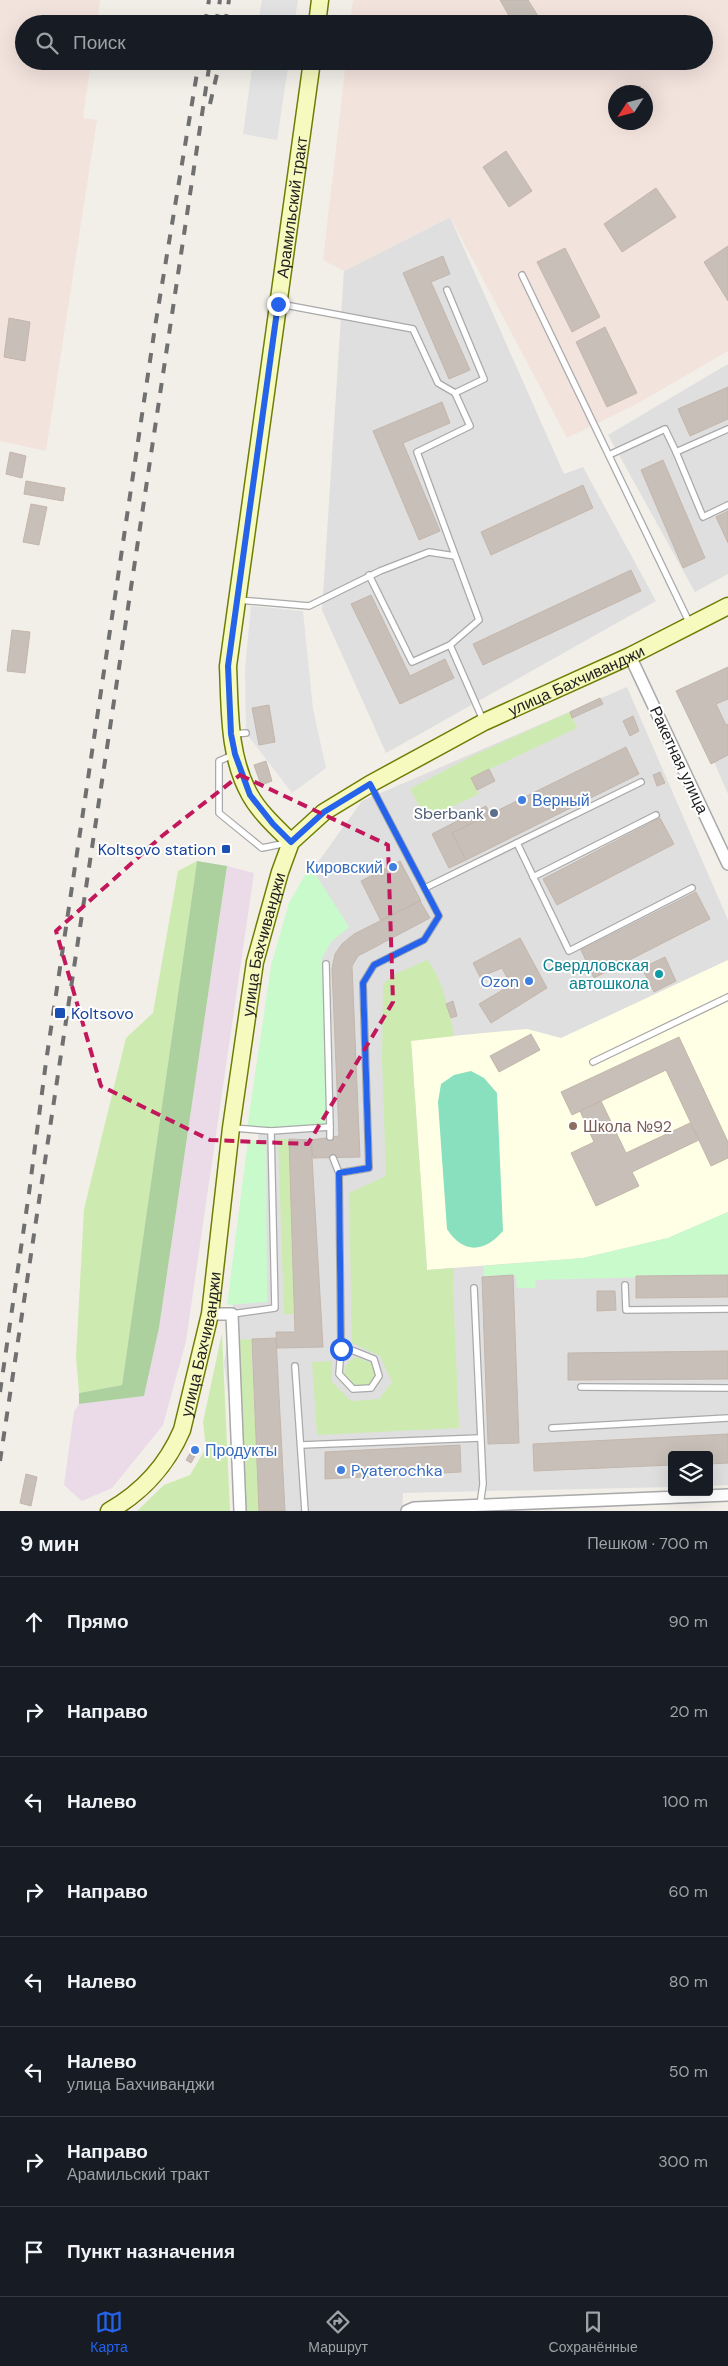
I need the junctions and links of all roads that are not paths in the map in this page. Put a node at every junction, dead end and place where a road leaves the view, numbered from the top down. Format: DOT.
graph roads {
  1 [pos="320,0"];
  2 [pos="318,15"];
  3 [pos="311,70"];
  4 [pos="522,275"];
  5 [pos="447,290"];
  6 [pos="278,304"];
  7 [pos="455,393"];
  8 [pos="728,430"];
  9 [pos="676,452"];
  10 [pos="609,456"];
  11 [pos="728,505"];
  12 [pos="456,556"];
  13 [pos="369,575"];
  14 [pos="236,600"];
  15 [pos="728,606"];
  16 [pos="690,624"];
  17 [pos="450,645"];
  18 [pos="630,656"];
  19 [pos="484,722"];
  20 [pos="235,754"];
  21 [pos="641,782"];
  22 [pos="370,784"];
  23 [pos="656,815"];
  24 [pos="291,842"];
  25 [pos="517,843"];
  26 [pos="728,864"];
  27 [pos="533,877"];
  28 [pos="425,888"];
  29 [pos="692,888"];
  30 [pos="326,964"];
  31 [pos="728,997"];
  32 [pos="593,1062"];
  33 [pos="330,1126"];
  34 [pos="231,1128"];
  35 [pos="271,1131"];
  36 [pos="330,1137"];
  37 [pos="333,1158"];
  38 [pos="339,1173"];
  39 [pos="625,1285"];
  40 [pos="474,1288"];
  41 [pos="728,1309"];
  42 [pos="210,1314"];
  43 [pos="232,1314"];
  44 [pos="341,1349"];
  45 [pos="295,1366"];
  46 [pos="581,1387"];
  47 [pos="728,1388"];
  48 [pos="728,1418"];
  49 [pos="552,1428"];
  50 [pos="480,1438"];
  51 [pos="301,1445"];
  52 [pos="728,1495"];
  53 [pos="480,1507"];
  54 [pos="456,1509"];
  55 [pos="412,1510"];
  56 [pos="109,1511"];
  57 [pos="240,1511"];
  58 [pos="305,1511"];
  1 -- 2 [label="main road"];
  3 -- 6 [label="main road, Арамильский тракт"];
  4 -- 10 [label="lane"];
  5 -- 7 [label="lane"];
  6 -- 7 [label="lane"];
  6 -- 14 [label="main road, Арамильский тракт"];
  7 -- 12 [label="lane"];
  8 -- 9 [label="lane"];
  9 -- 10 [label="lane"];
  9 -- 11 [label="lane"];
  10 -- 16 [label="lane"];
  12 -- 13 [label="lane"];
  12 -- 17 [label="lane"];
  13 -- 14 [label="lane"];
  13 -- 17 [label="lane"];
  14 -- 20 [label="main road, Арамильский тракт"];
  15 -- 16 [label="main road, улица Бахчиванджи"];
  16 -- 18 [label="main road, улица Бахчиванджи"];
  17 -- 19 [label="lane"];
  18 -- 19 [label="main road, улица Бахчиванджи"];
  18 -- 26 [label="street, Ракетная улица"];
  19 -- 22 [label="main road, улица Бахчиванджи"];
  20 -- 24 [label="main road, Арамильский тракт"];
  20 -- 24 [label="lane"];
  21 -- 25 [label="lane"];
  22 -- 24 [label="main road, улица Бахчиванджи"];
  22 -- 28 [label="lane"];
  23 -- 27 [label="lane"];
  24 -- 34 [label="main road, улица Бахчиванджи"];
  25 -- 27 [label="lane"];
  25 -- 28 [label="lane"];
  27 -- 29 [label="lane"];
  28 -- 38 [label="lane"];
  30 -- 33 [label="lane"];
  31 -- 32 [label="lane"];
  33 -- 35 [label="lane"];
  33 -- 36 [label="lane"];
  34 -- 35 [label="lane"];
  34 -- 42 [label="main road, улица Бахчиванджи"];
  35 -- 43 [label="lane"];
  37 -- 38 [label="lane"];
  38 -- 44 [label="lane"];
  39 -- 41 [label="lane"];
  40 -- 50 [label="lane"];
  42 -- 43 [label="street"];
  42 -- 56 [label="main road, улица Бахчиванджи"];
  43 -- 57 [label="street"];
  44 -- 44 [label="lane"];
  45 -- 51 [label="lane"];
  46 -- 47 [label="lane"];
  48 -- 49 [label="lane"];
  50 -- 51 [label="lane"];
  50 -- 53 [label="lane"];
  51 -- 58 [label="lane"];
  52 -- 53 [label="street"];
  53 -- 54 [label="street"];
  54 -- 55 [label="street"];
}
